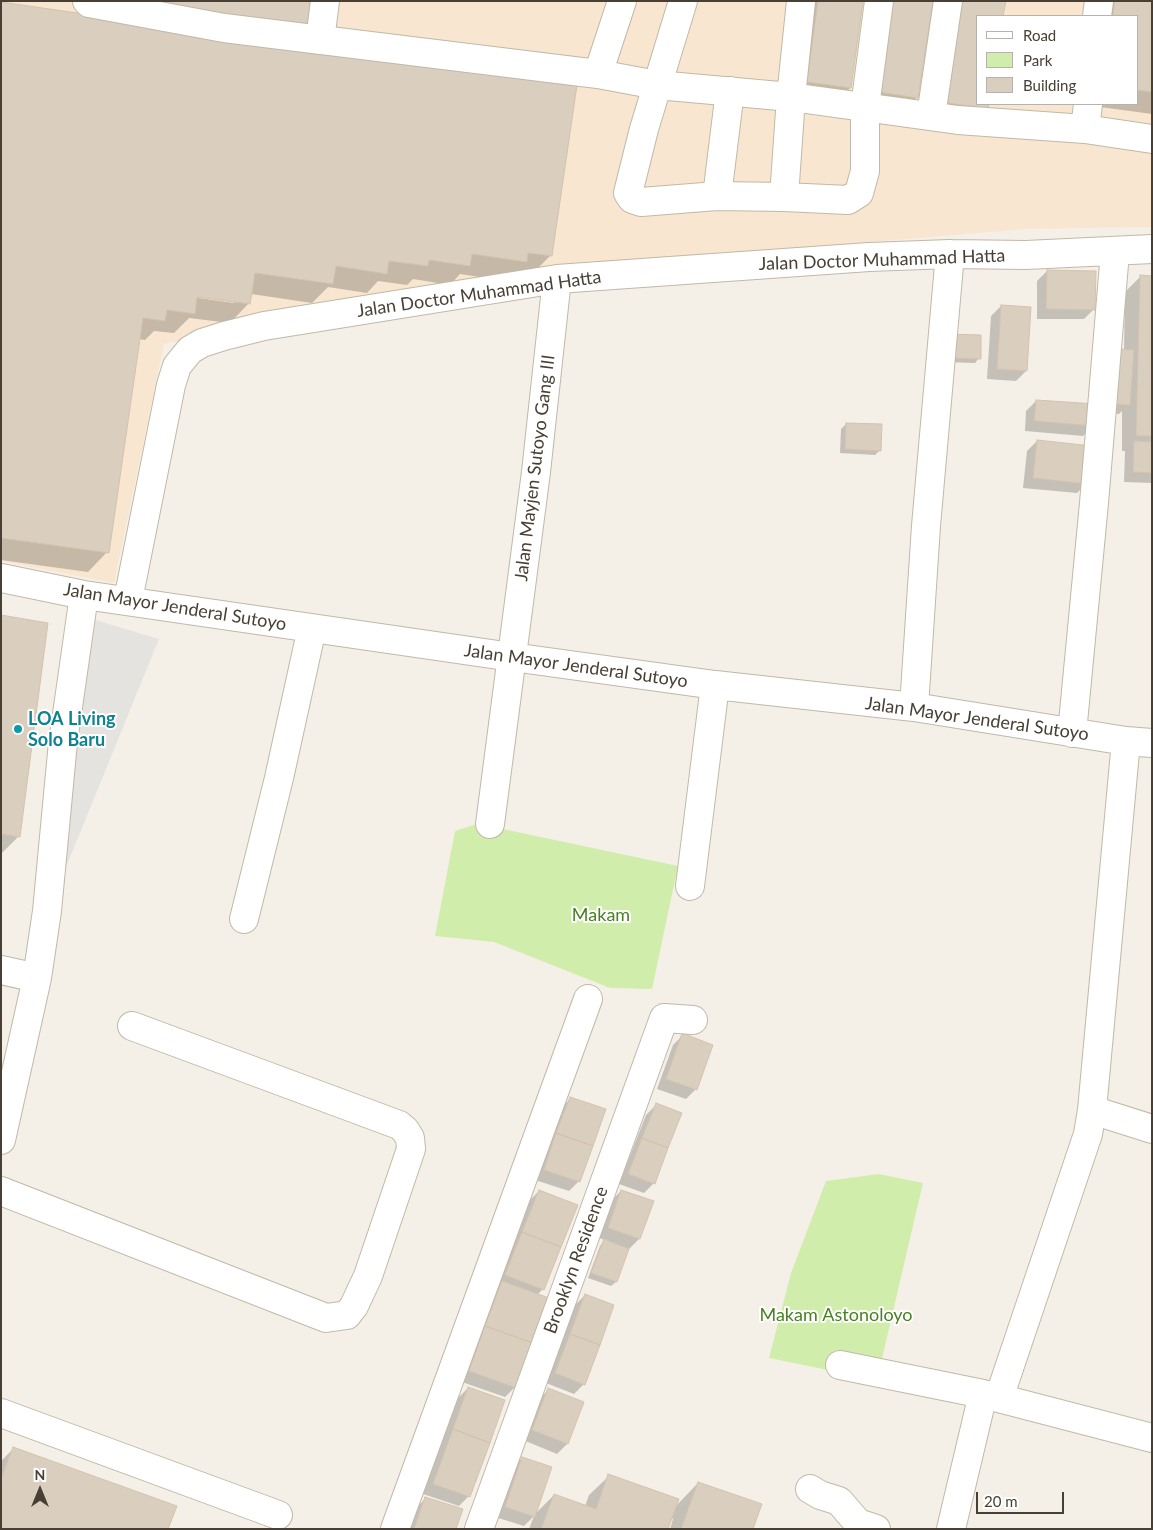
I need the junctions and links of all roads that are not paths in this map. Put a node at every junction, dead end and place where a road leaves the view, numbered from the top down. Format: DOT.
graph roads {
  1 [pos="87,1"];
  2 [pos="325,1"];
  3 [pos="622,1"];
  4 [pos="683,1"];
  5 [pos="802,1"];
  6 [pos="879,1"];
  7 [pos="948,1"];
  8 [pos="1099,1"];
  9 [pos="1097,15"];
  10 [pos="320,40"];
  11 [pos="598,74"];
  12 [pos="657,85"];
  13 [pos="730,91"];
  14 [pos="791,97"];
  15 [pos="866,107"];
  16 [pos="931,116"];
  17 [pos="1086,116"];
  18 [pos="1152,139"];
  19 [pos="717,196"];
  20 [pos="784,197"];
  21 [pos="1152,249"];
  22 [pos="1115,252"];
  23 [pos="950,254"];
  24 [pos="558,279"];
  25 [pos="1,578"];
  26 [pos="84,595"];
  27 [pos="128,600"];
  28 [pos="312,628"];
  29 [pos="512,657"];
  30 [pos="715,685"];
  31 [pos="914,707"];
  32 [pos="1072,732"];
  33 [pos="1144,738"];
  34 [pos="490,824"];
  35 [pos="690,886"];
  36 [pos="244,919"];
  37 [pos="1,970"];
  38 [pos="37,978"];
  39 [pos="588,999"];
  40 [pos="692,1020"];
  41 [pos="132,1026"];
  42 [pos="1092,1110"];
  43 [pos="1152,1129"];
  44 [pos="1,1140"];
  45 [pos="1,1191"];
  46 [pos="840,1365"];
  47 [pos="991,1396"];
  48 [pos="1,1414"];
  49 [pos="1152,1438"];
  50 [pos="810,1489"];
  51 [pos="278,1515"];
  52 [pos="395,1529"];
  53 [pos="478,1529"];
  54 [pos="876,1529"];
  55 [pos="951,1529"];
  1 -- 10 [label="street"];
  2 -- 10 [label="street"];
  3 -- 11 [label="street"];
  4 -- 12 [label="street"];
  5 -- 14 [label="street"];
  6 -- 15 [label="street"];
  7 -- 16 [label="street"];
  8 -- 9 [label="street"];
  10 -- 11 [label="street"];
  11 -- 12 [label="street"];
  12 -- 13 [label="street"];
  12 -- 19 [label="street"];
  13 -- 14 [label="street"];
  13 -- 19 [label="street"];
  14 -- 15 [label="street"];
  14 -- 20 [label="street"];
  15 -- 16 [label="street"];
  15 -- 20 [label="street"];
  16 -- 17 [label="street"];
  17 -- 18 [label="street"];
  19 -- 20 [label="street"];
  21 -- 22 [label="street, Jalan Doctor Muhammad Hatta"];
  22 -- 23 [label="street, Jalan Doctor Muhammad Hatta"];
  22 -- 32 [label="street"];
  23 -- 24 [label="street, Jalan Doctor Muhammad Hatta"];
  23 -- 31 [label="street"];
  24 -- 27 [label="street, Jalan Doctor Muhammad Hatta"];
  24 -- 29 [label="street, Jalan Mayjen Sutoyo Gang III"];
  25 -- 26 [label="street, Jalan Mayor Jenderal Sutoyo"];
  26 -- 27 [label="street, Jalan Mayor Jenderal Sutoyo"];
  26 -- 38 [label="street"];
  27 -- 28 [label="street, Jalan Mayor Jenderal Sutoyo"];
  28 -- 29 [label="street, Jalan Mayor Jenderal Sutoyo"];
  28 -- 36 [label="street"];
  29 -- 30 [label="street, Jalan Mayor Jenderal Sutoyo"];
  29 -- 34 [label="street, Jalan Mayjen Sutoyo Gang III"];
  30 -- 31 [label="street, Jalan Mayor Jenderal Sutoyo"];
  30 -- 35 [label="street"];
  31 -- 32 [label="street, Jalan Mayor Jenderal Sutoyo"];
  32 -- 33 [label="street, Jalan Mayor Jenderal Sutoyo"];
  33 -- 42 [label="street"];
  37 -- 38 [label="street"];
  38 -- 44 [label="street"];
  39 -- 52 [label="street"];
  40 -- 53 [label="street, Brooklyn Residence"];
  41 -- 45 [label="street"];
  42 -- 43 [label="street"];
  42 -- 47 [label="street"];
  46 -- 47 [label="street"];
  47 -- 49 [label="street"];
  47 -- 55 [label="street"];
  48 -- 51 [label="street"];
  50 -- 54 [label="street"];
}
